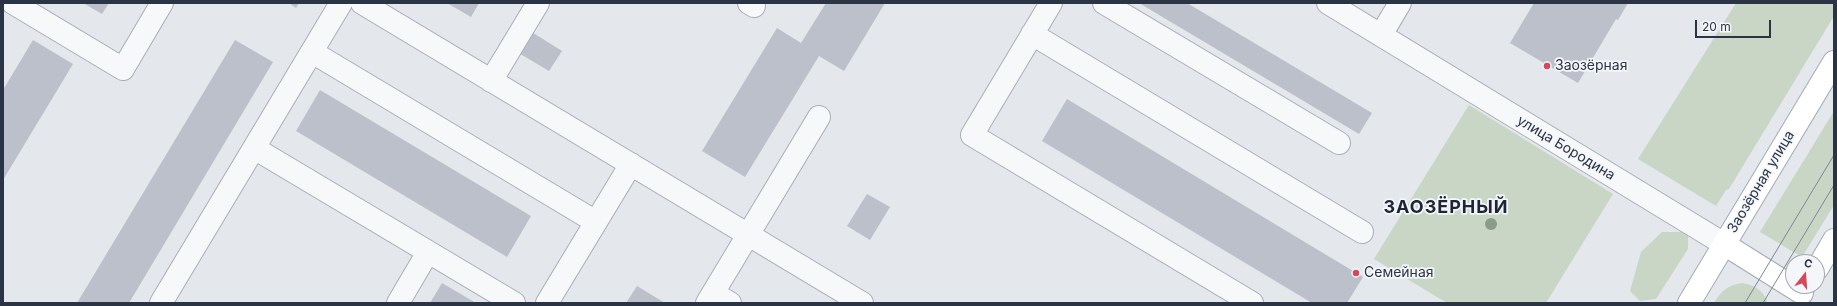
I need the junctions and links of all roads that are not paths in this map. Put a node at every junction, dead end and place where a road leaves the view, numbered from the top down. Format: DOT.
graph roads {
  1 [pos="9,3"];
  2 [pos="13,3"];
  3 [pos="162,3"];
  4 [pos="341,3"];
  5 [pos="538,3"];
  6 [pos="1051,3"];
  7 [pos="1104,3"];
  8 [pos="1328,3"];
  9 [pos="1400,3"];
  10 [pos="365,4"];
  11 [pos="3,12"];
  12 [pos="1032,34"];
  13 [pos="1381,35"];
  14 [pos="312,52"];
  15 [pos="1834,62"];
  16 [pos="491,80"];
  17 [pos="819,116"];
  18 [pos="1339,143"];
  19 [pos="254,148"];
  20 [pos="631,164"];
  21 [pos="596,222"];
  22 [pos="1362,232"];
  23 [pos="748,235"];
  24 [pos="1834,240"];
  25 [pos="1724,244"];
  26 [pos="428,252"];
  27 [pos="1825,255"];
  28 [pos="1785,283"];
  29 [pos="717,300"];
  30 [pos="161,303"];
  31 [pos="398,303"];
  32 [pos="514,303"];
  33 [pos="547,303"];
  34 [pos="862,303"];
  35 [pos="1252,303"];
  36 [pos="1689,303"];
  1 -- 11 [label="street"];
  2 -- 3 [label="street"];
  4 -- 14 [label="street"];
  5 -- 16 [label="street"];
  6 -- 12 [label="street"];
  7 -- 18 [label="street"];
  8 -- 13 [label="street, улица Бородина"];
  9 -- 13 [label="street"];
  10 -- 16 [label="street"];
  12 -- 22 [label="street"];
  12 -- 35 [label="street"];
  13 -- 25 [label="street, улица Бородина"];
  14 -- 19 [label="street"];
  14 -- 21 [label="street"];
  15 -- 25 [label="main road, Заозёрная улица"];
  16 -- 20 [label="street"];
  17 -- 23 [label="street"];
  19 -- 26 [label="street"];
  19 -- 30 [label="street"];
  20 -- 21 [label="street"];
  20 -- 23 [label="street"];
  21 -- 33 [label="street"];
  23 -- 29 [label="street"];
  23 -- 34 [label="street"];
  24 -- 27 [label="main road"];
  25 -- 28 [label="main road, улица Бородина"];
  25 -- 36 [label="main road, Заозёрная улица"];
  26 -- 31 [label="street"];
  26 -- 32 [label="street"];
}
